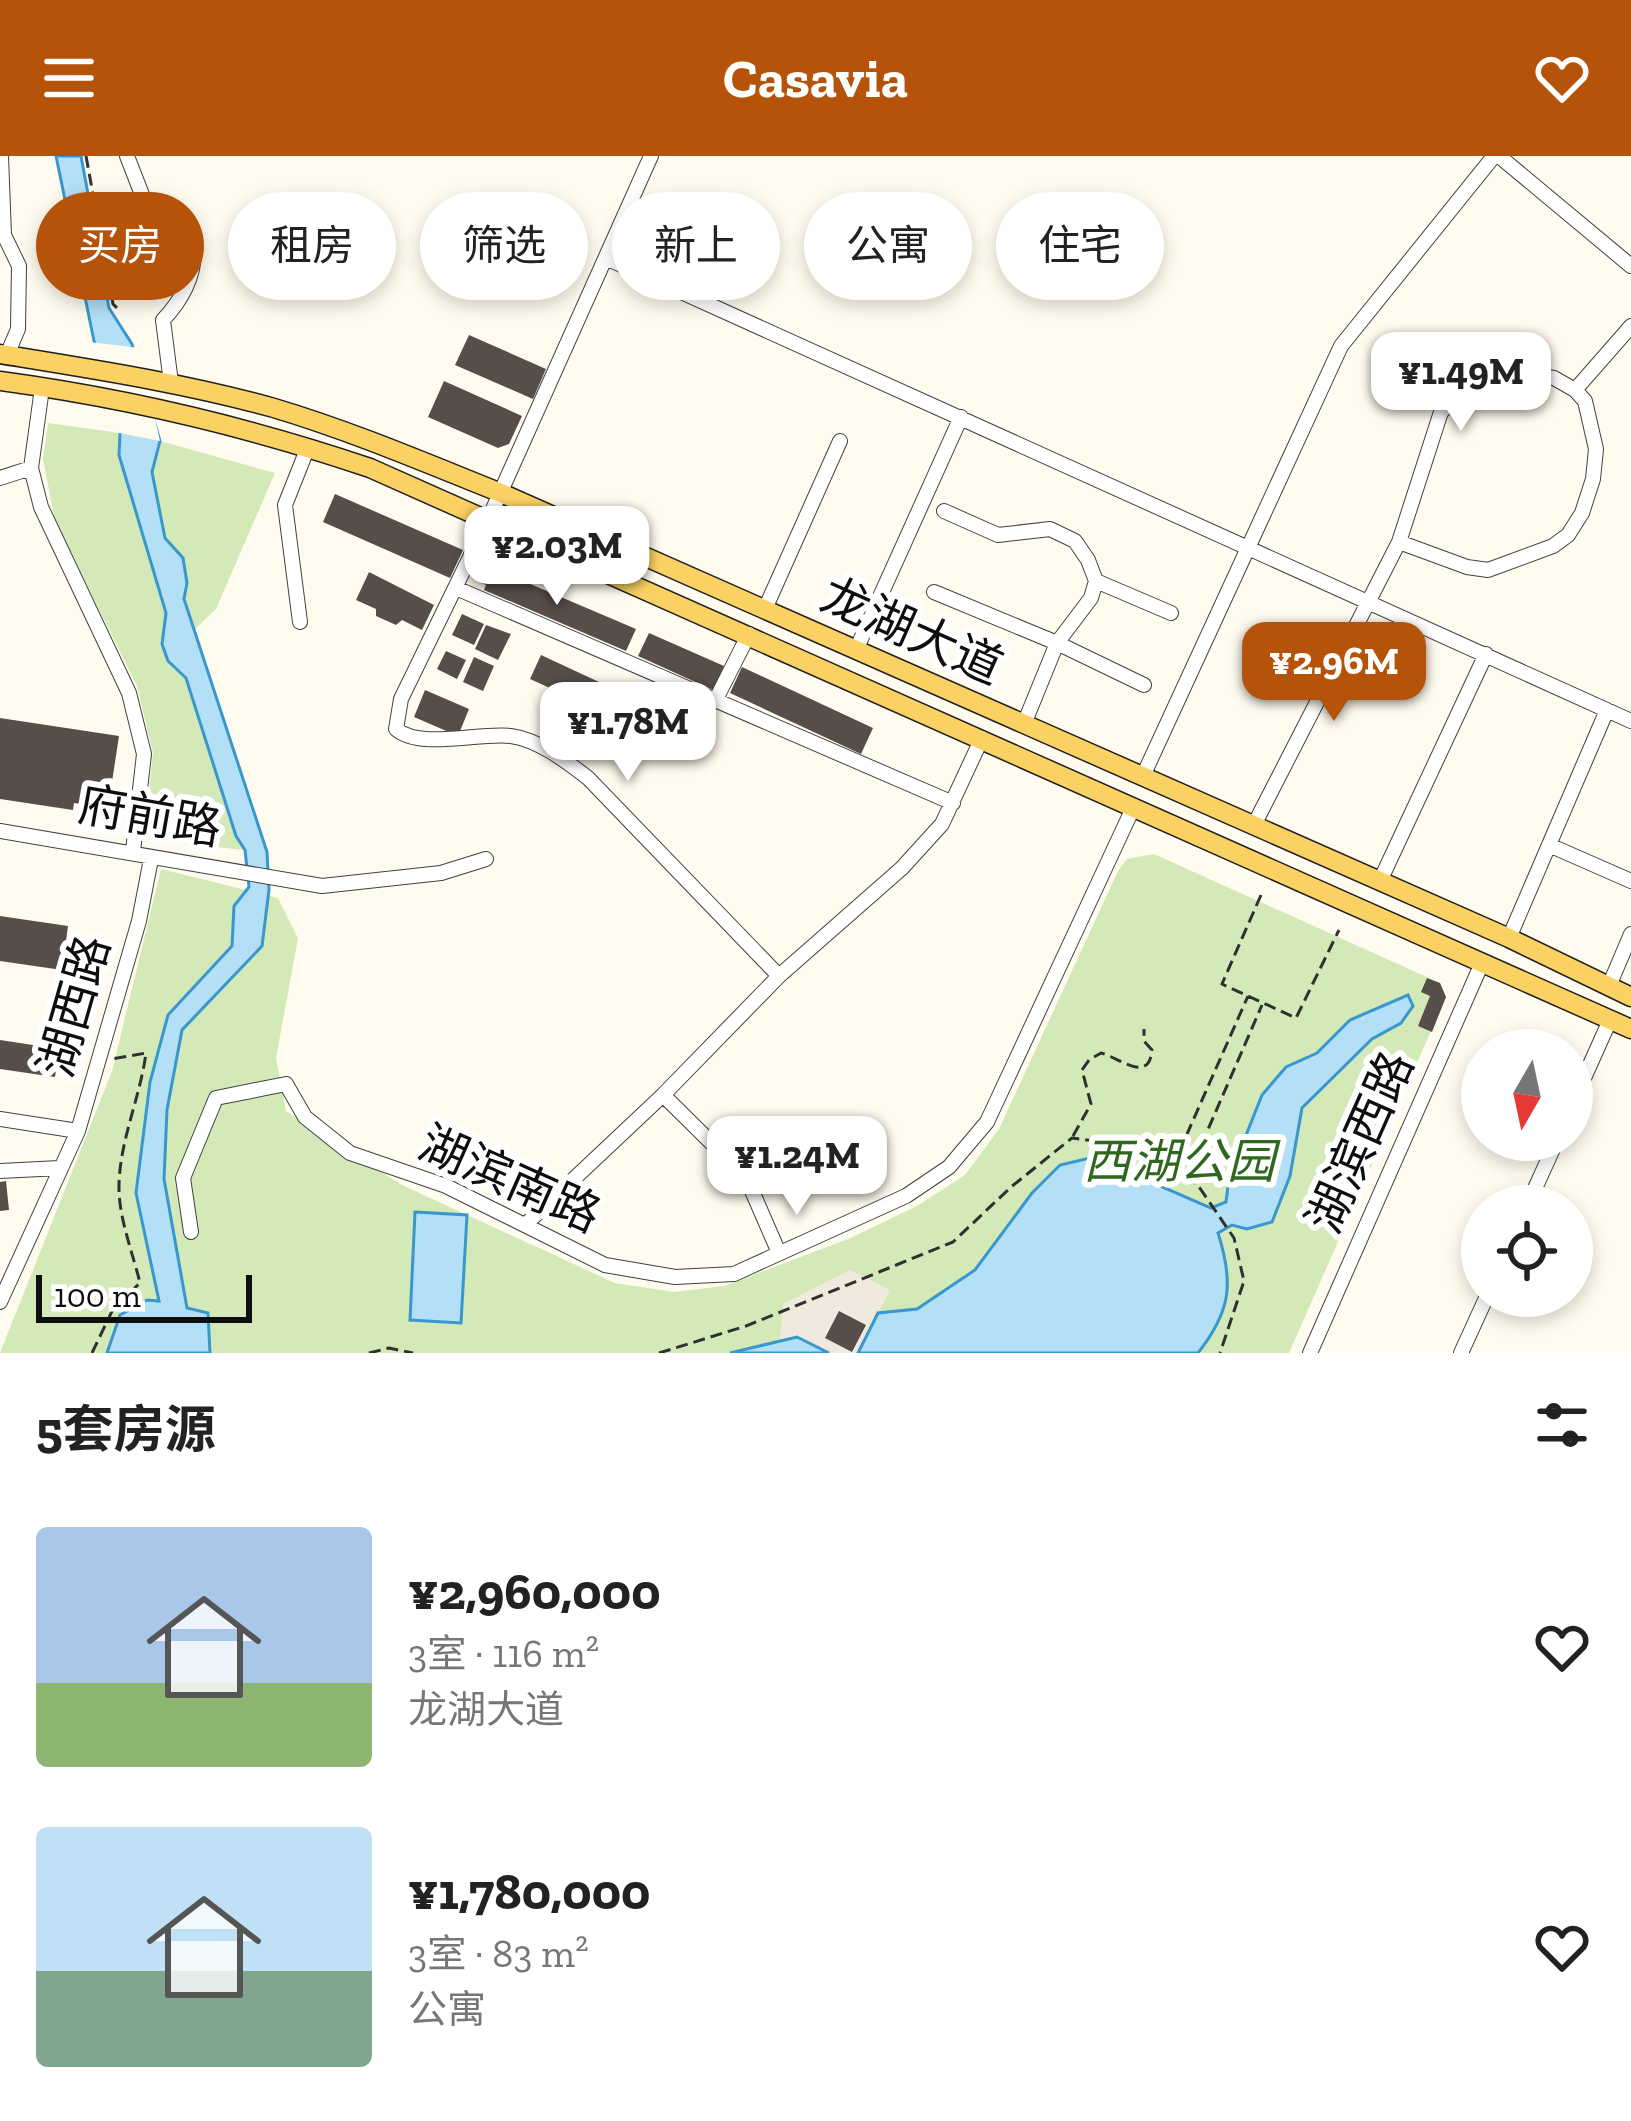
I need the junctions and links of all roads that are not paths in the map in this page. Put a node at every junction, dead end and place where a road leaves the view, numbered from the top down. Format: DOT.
graph roads {
  1 [pos="1,156"];
  2 [pos="127,156"];
  3 [pos="651,156"];
  4 [pos="1497,156"];
  5 [pos="605,258"];
  6 [pos="1631,266"];
  7 [pos="1631,326"];
  8 [pos="3,355"];
  9 [pos="0,381"];
  10 [pos="172,383"];
  11 [pos="42,388"];
  12 [pos="1575,390"];
  13 [pos="961,417"];
  14 [pos="840,441"];
  15 [pos="308,447"];
  16 [pos="31,468"];
  17 [pos="0,478"];
  18 [pos="501,493"];
  19 [pos="944,511"];
  20 [pos="489,518"];
  21 [pos="1399,542"];
  22 [pos="1249,547"];
  23 [pos="1096,581"];
  24 [pos="456,588"];
  25 [pos="934,592"];
  26 [pos="1370,600"];
  27 [pos="765,609"];
  28 [pos="1171,614"];
  29 [pos="300,622"];
  30 [pos="749,634"];
  31 [pos="1057,643"];
  32 [pos="856,650"];
  33 [pos="1486,654"];
  34 [pos="1144,685"];
  35 [pos="715,701"];
  36 [pos="1606,710"];
  37 [pos="1631,722"];
  38 [pos="1024,724"];
  39 [pos="982,737"];
  40 [pos="1143,776"];
  41 [pos="953,803"];
  42 [pos="1134,806"];
  43 [pos="1254,825"];
  44 [pos="0,831"];
  45 [pos="1549,845"];
  46 [pos="133,851"];
  47 [pos="151,859"];
  48 [pos="486,859"];
  49 [pos="1381,881"];
  50 [pos="1631,881"];
  51 [pos="1631,934"];
  52 [pos="1509,938"];
  53 [pos="1482,964"];
  54 [pos="779,976"];
  55 [pos="1609,986"];
  56 [pos="1631,996"];
  57 [pos="1624,1028"];
  58 [pos="1593,1074"];
  59 [pos="663,1095"];
  60 [pos="0,1119"];
  61 [pos="78,1131"];
  62 [pos="60,1168"];
  63 [pos="0,1171"];
  64 [pos="526,1224"];
  65 [pos="191,1232"];
  66 [pos="779,1253"];
  67 [pos="0,1301"];
  68 [pos="1477,1317"];
  69 [pos="1310,1353"];
  70 [pos="1461,1353"];
  1 -- 8 [label="street"];
  2 -- 10 [label="street"];
  3 -- 5 [label="street"];
  4 -- 6 [label="street"];
  4 -- 22 [label="street"];
  5 -- 13 [label="street"];
  5 -- 18 [label="street"];
  7 -- 12 [label="street"];
  8 -- 10 [label="main road, 龙湖大道"];
  9 -- 11 [label="main road"];
  10 -- 18 [label="main road, 龙湖大道"];
  11 -- 15 [label="main road, 龙湖大道"];
  11 -- 16 [label="street"];
  12 -- 21 [label="street"];
  12 -- 21 [label="street"];
  13 -- 22 [label="street"];
  13 -- 32 [label="street"];
  14 -- 27 [label="street"];
  15 -- 20 [label="main road, 龙湖大道"];
  15 -- 29 [label="street"];
  16 -- 17 [label="street"];
  16 -- 46 [label="street"];
  18 -- 20 [label="street"];
  18 -- 27 [label="main road, 龙湖大道"];
  19 -- 23 [label="street"];
  20 -- 24 [label="street"];
  20 -- 30 [label="main road, 龙湖大道"];
  21 -- 26 [label="street"];
  22 -- 26 [label="street"];
  22 -- 40 [label="street"];
  23 -- 28 [label="street"];
  23 -- 31 [label="street"];
  24 -- 35 [label="street"];
  24 -- 54 [label="street"];
  25 -- 31 [label="street"];
  26 -- 33 [label="street"];
  26 -- 43 [label="street"];
  27 -- 32 [label="main road, 龙湖大道"];
  30 -- 35 [label="street"];
  30 -- 39 [label="main road, 龙湖大道"];
  31 -- 34 [label="street"];
  31 -- 38 [label="street"];
  32 -- 38 [label="main road, 龙湖大道"];
  33 -- 36 [label="street"];
  33 -- 49 [label="street"];
  35 -- 41 [label="street"];
  36 -- 37 [label="street"];
  36 -- 45 [label="street"];
  38 -- 40 [label="main road, 龙湖大道"];
  39 -- 41 [label="street"];
  39 -- 42 [label="main road, 龙湖大道"];
  40 -- 43 [label="main road, 龙湖大道"];
  41 -- 54 [label="street"];
  42 -- 53 [label="main road, 龙湖大道"];
  42 -- 66 [label="street, 湖滨南路"];
  43 -- 49 [label="main road, 龙湖大道"];
  44 -- 46 [label="street, 府前路"];
  45 -- 50 [label="street"];
  45 -- 52 [label="street"];
  46 -- 47 [label="street, 府前路"];
  47 -- 48 [label="street, 府前路"];
  47 -- 61 [label="street, 湖西路"];
  49 -- 52 [label="main road, 龙湖大道"];
  51 -- 55 [label="street"];
  52 -- 55 [label="main road, 龙湖大道"];
  53 -- 57 [label="main road, 龙湖大道"];
  53 -- 69 [label="street, 湖滨西路"];
  54 -- 59 [label="street"];
  55 -- 56 [label="main road, 龙湖大道"];
  57 -- 58 [label="street"];
  59 -- 64 [label="street"];
  59 -- 66 [label="street"];
  60 -- 61 [label="street"];
  61 -- 62 [label="street, 湖西路"];
  62 -- 63 [label="street"];
  62 -- 67 [label="street, 湖西路"];
  64 -- 65 [label="street, 湖滨南路"];
  64 -- 66 [label="street, 湖滨南路"];
  68 -- 70 [label="street"];
}
